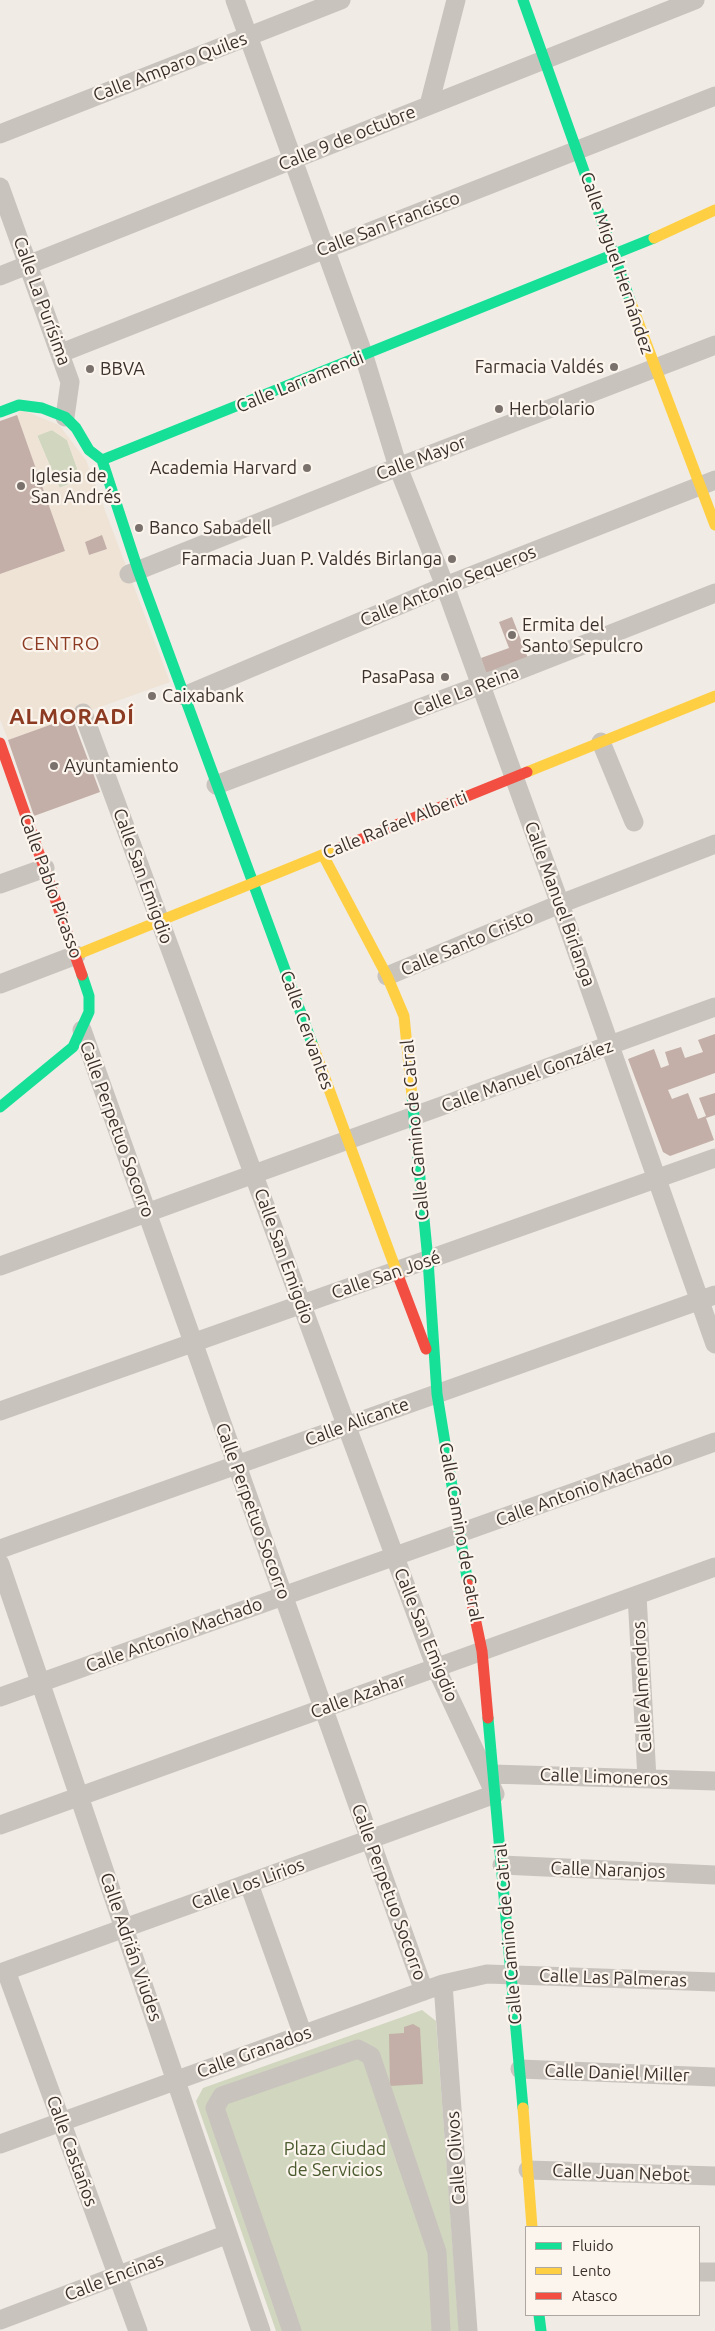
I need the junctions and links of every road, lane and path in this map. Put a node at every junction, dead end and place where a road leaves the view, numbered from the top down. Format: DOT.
graph roads {
  1 [pos="235,0"];
  2 [pos="341,0"];
  3 [pos="456,0"];
  4 [pos="523,0"];
  5 [pos="695,0"];
  6 [pos="248,36"];
  7 [pos="544,60"];
  8 [pos="715,96"];
  9 [pos="429,106"];
  10 [pos="0,134"];
  11 [pos="578,150"];
  12 [pos="292,160"];
  13 [pos="0,187"];
  14 [pos="715,210"];
  15 [pos="324,250"];
  16 [pos="615,254"];
  17 [pos="29,264"];
  18 [pos="0,276"];
  19 [pos="715,345"];
  20 [pos="61,353"];
  21 [pos="364,356"];
  22 [pos="654,368"];
  23 [pos="0,412"];
  24 [pos="66,417"];
  25 [pos="102,460"];
  26 [pos="398,466"];
  27 [pos="707,483"];
  28 [pos="715,525"];
  29 [pos="133,572"];
  30 [pos="445,586"];
  31 [pos="715,593"];
  32 [pos="481,686"];
  33 [pos="181,690"];
  34 [pos="715,696"];
  35 [pos="83,713"];
  36 [pos="0,742"];
  37 [pos="601,742"];
  38 [pos="4,764"];
  39 [pos="514,776"];
  40 [pos="216,785"];
  41 [pos="634,822"];
  42 [pos="715,844"];
  43 [pos="324,855"];
  44 [pos="45,868"];
  45 [pos="0,884"];
  46 [pos="252,884"];
  47 [pos="560,904"];
  48 [pos="160,920"];
  49 [pos="76,955"];
  50 [pos="386,976"];
  51 [pos="0,984"];
  52 [pos="715,1007"];
  53 [pos="82,1030"];
  54 [pos="610,1045"];
  55 [pos="0,1107"];
  56 [pos="415,1116"];
  57 [pos="348,1140"];
  58 [pos="715,1158"];
  59 [pos="254,1174"];
  60 [pos="657,1179"];
  61 [pos="147,1213"];
  62 [pos="428,1260"];
  63 [pos="0,1266"];
  64 [pos="397,1271"];
  65 [pos="707,1298"];
  66 [pos="302,1304"];
  67 [pos="193,1342"];
  68 [pos="715,1344"];
  69 [pos="437,1384"];
  70 [pos="0,1411"];
  71 [pos="347,1426"];
  72 [pos="715,1442"];
  73 [pos="237,1465"];
  74 [pos="460,1534"];
  75 [pos="0,1549"];
  76 [pos="395,1556"];
  77 [pos="0,1564"];
  78 [pos="715,1567"];
  79 [pos="637,1595"];
  80 [pos="283,1596"];
  81 [pos="482,1651"];
  82 [pos="436,1668"];
  83 [pos="40,1683"];
  84 [pos="0,1697"];
  85 [pos="323,1708"];
  86 [pos="493,1774"];
  87 [pos="647,1779"];
  88 [pos="715,1781"];
  89 [pos="495,1794"];
  90 [pos="79,1797"];
  91 [pos="0,1825"];
  92 [pos="370,1839"];
  93 [pos="502,1866"];
  94 [pos="715,1875"];
  95 [pos="249,1884"];
  96 [pos="124,1928"];
  97 [pos="3,1972"];
  98 [pos="512,1974"];
  99 [pos="715,1982"];
  100 [pos="443,1984"];
  101 [pos="424,1991"];
  102 [pos="303,2035"];
  103 [pos="520,2069"];
  104 [pos="715,2077"];
  105 [pos="176,2081"];
  106 [pos="61,2122"];
  107 [pos="0,2144"];
  108 [pos="528,2170"];
  109 [pos="715,2176"];
  110 [pos="532,2226"];
  111 [pos="228,2234"];
  112 [pos="700,2272"];
  113 [pos="715,2272"];
  114 [pos="118,2276"];
  115 [pos="540,2316"];
  116 [pos="0,2322"];
  117 [pos="3,2331"];
  118 [pos="138,2331"];
  119 [pos="262,2331"];
  120 [pos="292,2331"];
  121 [pos="441,2331"];
  122 [pos="468,2331"];
  123 [pos="541,2331"];
  1 -- 6 [label="street, Calle Manuel Birlanga"];
  2 -- 6 [label="street, Calle Amparo Quiles"];
  3 -- 9 [label="street"];
  4 -- 7 [label="main road, Calle Miguel Hernández"];
  5 -- 7 [label="street, Calle 9 de octubre"];
  6 -- 10 [label="street, Calle Amparo Quiles"];
  6 -- 12 [label="street, Calle Manuel Birlanga"];
  7 -- 9 [label="street, Calle 9 de octubre"];
  7 -- 11 [label="main road, Calle Miguel Hernández"];
  8 -- 11 [label="street, Calle San Francisco"];
  9 -- 12 [label="street, Calle 9 de octubre"];
  11 -- 15 [label="street, Calle San Francisco"];
  11 -- 16 [label="main road, Calle Miguel Hernández"];
  12 -- 15 [label="street, Calle Manuel Birlanga"];
  12 -- 17 [label="street, Calle 9 de octubre"];
  13 -- 17 [label="street, Calle La Purísima"];
  14 -- 16 [label="main road, Calle Larramendi"];
  15 -- 20 [label="street, Calle San Francisco"];
  15 -- 21 [label="street, Calle Manuel Birlanga"];
  16 -- 21 [label="main road, Calle Larramendi"];
  16 -- 22 [label="main road, Calle Miguel Hernández"];
  17 -- 18 [label="street, Calle 9 de octubre"];
  17 -- 20 [label="street, Calle La Purísima"];
  19 -- 22 [label="street, Calle Mayor"];
  20 -- 24 [label="street, Calle La Purísima"];
  21 -- 25 [label="main road, Calle Larramendi"];
  21 -- 26 [label="street, Calle Manuel Birlanga"];
  22 -- 26 [label="street, Calle Mayor"];
  22 -- 27 [label="main road, Calle Miguel Hernández"];
  23 -- 24 [label="main road"];
  24 -- 25 [label="main road"];
  25 -- 29 [label="main road, Calle Cervantes"];
  26 -- 29 [label="street, Calle Mayor"];
  26 -- 30 [label="street, Calle Manuel Birlanga"];
  27 -- 28 [label="main road, Calle Miguel Hernández"];
  27 -- 30 [label="street, Calle Antonio Sequeros"];
  29 -- 33 [label="main road, Calle Cervantes"];
  30 -- 32 [label="street, Calle Manuel Birlanga"];
  30 -- 33 [label="street, Calle Antonio Sequeros"];
  31 -- 32 [label="street, Calle La Reina"];
  32 -- 39 [label="street, Calle Manuel Birlanga"];
  32 -- 40 [label="street, Calle La Reina"];
  33 -- 40 [label="main road, Calle Cervantes"];
  34 -- 37 [label="main road, Calle Rafael Alberti"];
  35 -- 48 [label="street, Calle San Emigdio"];
  36 -- 38 [label="main road, Calle Pablo Picasso"];
  37 -- 39 [label="main road, Calle Rafael Alberti"];
  37 -- 41 [label="street"];
  38 -- 44 [label="main road, Calle Pablo Picasso"];
  39 -- 43 [label="main road, Calle Rafael Alberti"];
  39 -- 47 [label="street, Calle Manuel Birlanga"];
  40 -- 46 [label="main road, Calle Cervantes"];
  42 -- 47 [label="street, Calle Santo Cristo"];
  43 -- 46 [label="main road, Calle Rafael Alberti"];
  43 -- 50 [label="main road, Calle Camino de Catral"];
  44 -- 45 [label="street"];
  44 -- 49 [label="main road, Calle Pablo Picasso"];
  46 -- 48 [label="main road, Calle Rafael Alberti"];
  46 -- 57 [label="main road, Calle Cervantes"];
  47 -- 50 [label="street, Calle Santo Cristo"];
  47 -- 54 [label="street, Calle Manuel Birlanga"];
  48 -- 49 [label="main road, Calle Rafael Alberti"];
  48 -- 59 [label="street, Calle San Emigdio"];
  49 -- 51 [label="street"];
  49 -- 53 [label="main road, Calle Pablo Picasso"];
  50 -- 56 [label="main road, Calle Camino de Catral"];
  52 -- 54 [label="street, Calle Manuel González"];
  53 -- 55 [label="main road, Calle Pablo Picasso"];
  53 -- 61 [label="street, Calle Perpetuo Socorro"];
  54 -- 56 [label="street, Calle Manuel González"];
  54 -- 60 [label="street, Calle Manuel Birlanga"];
  56 -- 57 [label="street, Calle Manuel González"];
  56 -- 62 [label="main road, Calle Camino de Catral"];
  57 -- 59 [label="street, Calle Manuel González"];
  57 -- 64 [label="main road, Calle Cervantes"];
  58 -- 60 [label="street, Calle San José"];
  59 -- 61 [label="street, Calle Manuel González"];
  59 -- 66 [label="street, Calle San Emigdio"];
  60 -- 62 [label="street, Calle San José"];
  60 -- 65 [label="street, Calle Manuel Birlanga"];
  61 -- 63 [label="street, Calle Manuel González"];
  61 -- 67 [label="street, Calle Perpetuo Socorro"];
  62 -- 64 [label="street, Calle San José"];
  62 -- 69 [label="main road, Calle Camino de Catral"];
  64 -- 66 [label="street, Calle San José"];
  64 -- 69 [label="main road, Calle Cervantes"];
  65 -- 68 [label="street, Calle Manuel Birlanga"];
  65 -- 69 [label="street, Calle Alicante"];
  66 -- 67 [label="street, Calle San José"];
  66 -- 71 [label="street, Calle San Emigdio"];
  67 -- 70 [label="street, Calle San José"];
  67 -- 73 [label="street, Calle Perpetuo Socorro"];
  69 -- 71 [label="street, Calle Alicante"];
  69 -- 74 [label="main road, Calle Camino de Catral"];
  71 -- 73 [label="street, Calle Alicante"];
  71 -- 76 [label="street, Calle San Emigdio"];
  72 -- 74 [label="street, Calle Antonio Machado"];
  73 -- 75 [label="street, Calle Alicante"];
  73 -- 80 [label="street, Calle Perpetuo Socorro"];
  74 -- 76 [label="street, Calle Antonio Machado"];
  74 -- 81 [label="main road, Calle Camino de Catral"];
  76 -- 80 [label="street, Calle Antonio Machado"];
  76 -- 82 [label="street, Calle San Emigdio"];
  77 -- 83 [label="street, Calle Adrián Viudes"];
  78 -- 79 [label="street, Calle Azahar"];
  79 -- 81 [label="street, Calle Azahar"];
  79 -- 87 [label="street, Calle Almendros"];
  80 -- 83 [label="street, Calle Antonio Machado"];
  80 -- 85 [label="street, Calle Perpetuo Socorro"];
  81 -- 82 [label="street, Calle Azahar"];
  81 -- 86 [label="main road, Calle Camino de Catral"];
  82 -- 85 [label="street, Calle Azahar"];
  82 -- 89 [label="street, Calle San Emigdio"];
  83 -- 84 [label="street, Calle Antonio Machado"];
  83 -- 90 [label="street, Calle Adrián Viudes"];
  85 -- 90 [label="street, Calle Azahar"];
  85 -- 92 [label="street, Calle Perpetuo Socorro"];
  86 -- 87 [label="street, Calle Limoneros"];
  86 -- 89 [label="main road, Calle Camino de Catral"];
  87 -- 88 [label="street, Calle Limoneros"];
  89 -- 92 [label="street, Calle Los Lirios"];
  89 -- 93 [label="main road, Calle Camino de Catral"];
  90 -- 91 [label="street, Calle Azahar"];
  90 -- 96 [label="street, Calle Adrián Viudes"];
  92 -- 95 [label="street, Calle Los Lirios"];
  92 -- 101 [label="street, Calle Perpetuo Socorro"];
  93 -- 94 [label="street, Calle Naranjos"];
  93 -- 98 [label="main road, Calle Camino de Catral"];
  95 -- 96 [label="street, Calle Los Lirios"];
  95 -- 102 [label="street"];
  96 -- 97 [label="street, Calle Los Lirios"];
  96 -- 105 [label="street, Calle Adrián Viudes"];
  97 -- 106 [label="street, Calle Castaños"];
  98 -- 99 [label="street, Calle Las Palmeras"];
  98 -- 100 [label="street, Calle Granados"];
  98 -- 103 [label="main road, Calle Camino de Catral"];
  100 -- 101 [label="street, Calle Granados"];
  100 -- 122 [label="street, Calle Olivos"];
  101 -- 102 [label="street, Calle Granados"];
  102 -- 105 [label="street, Calle Granados"];
  103 -- 104 [label="street, Calle Daniel Miller"];
  103 -- 108 [label="main road, Calle Camino de Catral"];
  105 -- 106 [label="street, Calle Granados"];
  105 -- 111 [label="street, Calle Adrián Viudes"];
  106 -- 107 [label="street, Calle Granados"];
  106 -- 114 [label="street, Calle Castaños"];
  108 -- 109 [label="street, Calle Juan Nebot"];
  108 -- 110 [label="main road, Calle Camino de Catral"];
  111 -- 114 [label="street, Calle Encinas"];
  111 -- 119 [label="street, Calle Adrián Viudes"];
  112 -- 113 [label="street"];
  114 -- 116 [label="street, Calle Encinas"];
  114 -- 118 [label="street, Calle Castaños"];
  115 -- 123 [label="main road"];
  116 -- 117 [label="street"];
  120 -- 121 [label="street"];
}
